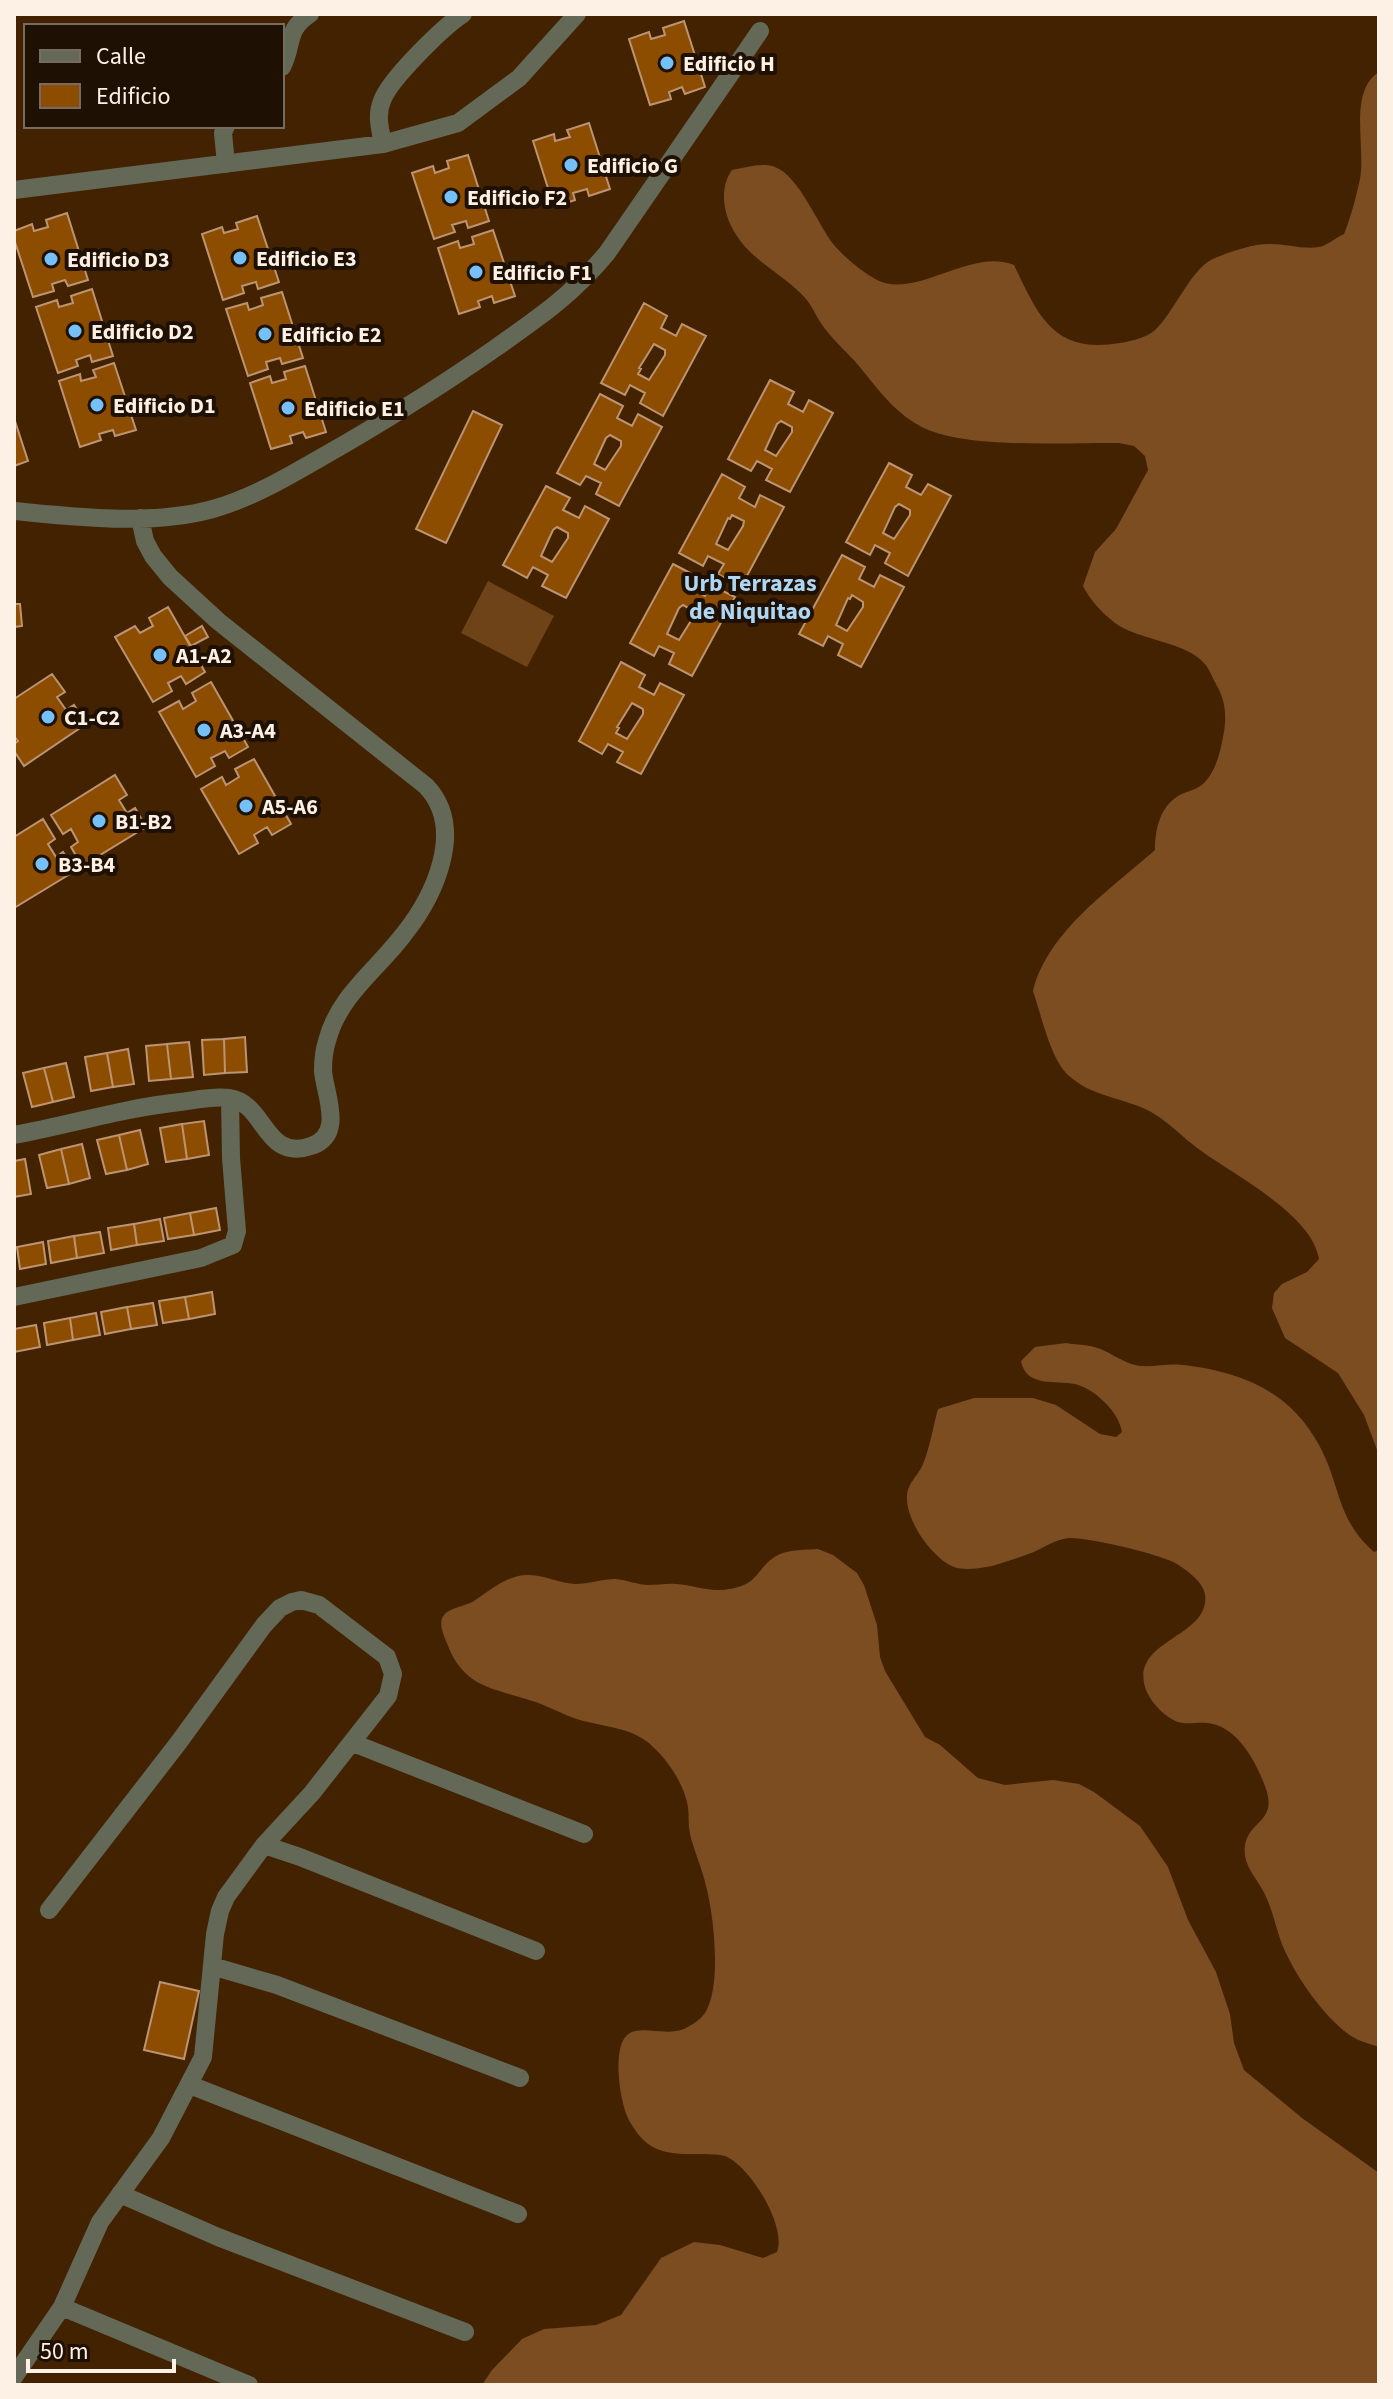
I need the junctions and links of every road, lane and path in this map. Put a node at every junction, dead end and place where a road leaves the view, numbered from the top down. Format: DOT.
graph roads {
  1 [pos="310,14"];
  2 [pos="463,14"];
  3 [pos="577,14"];
  4 [pos="760,31"];
  5 [pos="284,58"];
  6 [pos="225,128"];
  7 [pos="383,144"];
  8 [pos="226,164"];
  9 [pos="14,190"];
  10 [pos="14,511"];
  11 [pos="140,518"];
  12 [pos="230,1099"];
  13 [pos="14,1135"];
  14 [pos="14,1297"];
  15 [pos="353,1743"];
  16 [pos="584,1834"];
  17 [pos="264,1845"];
  18 [pos="49,1910"];
  19 [pos="536,1951"];
  20 [pos="212,1966"];
  21 [pos="520,2078"];
  22 [pos="190,2085"];
  23 [pos="120,2194"];
  24 [pos="518,2214"];
  25 [pos="62,2307"];
  26 [pos="465,2332"];
  27 [pos="14,2377"];
  28 [pos="249,2385"];
  1 -- 5 [label="street"];
  2 -- 7 [label="street"];
  3 -- 7 [label="street"];
  4 -- 11 [label="street"];
  6 -- 8 [label="street"];
  7 -- 8 [label="street"];
  8 -- 9 [label="street"];
  10 -- 11 [label="street"];
  11 -- 12 [label="street"];
  12 -- 13 [label="street"];
  12 -- 14 [label="street"];
  15 -- 16 [label="street"];
  15 -- 17 [label="street"];
  15 -- 18 [label="street"];
  17 -- 19 [label="street"];
  17 -- 20 [label="street"];
  20 -- 21 [label="street"];
  20 -- 22 [label="street"];
  22 -- 23 [label="street"];
  22 -- 24 [label="street"];
  23 -- 25 [label="street"];
  23 -- 26 [label="street"];
  25 -- 27 [label="street"];
  25 -- 28 [label="street"];
}
